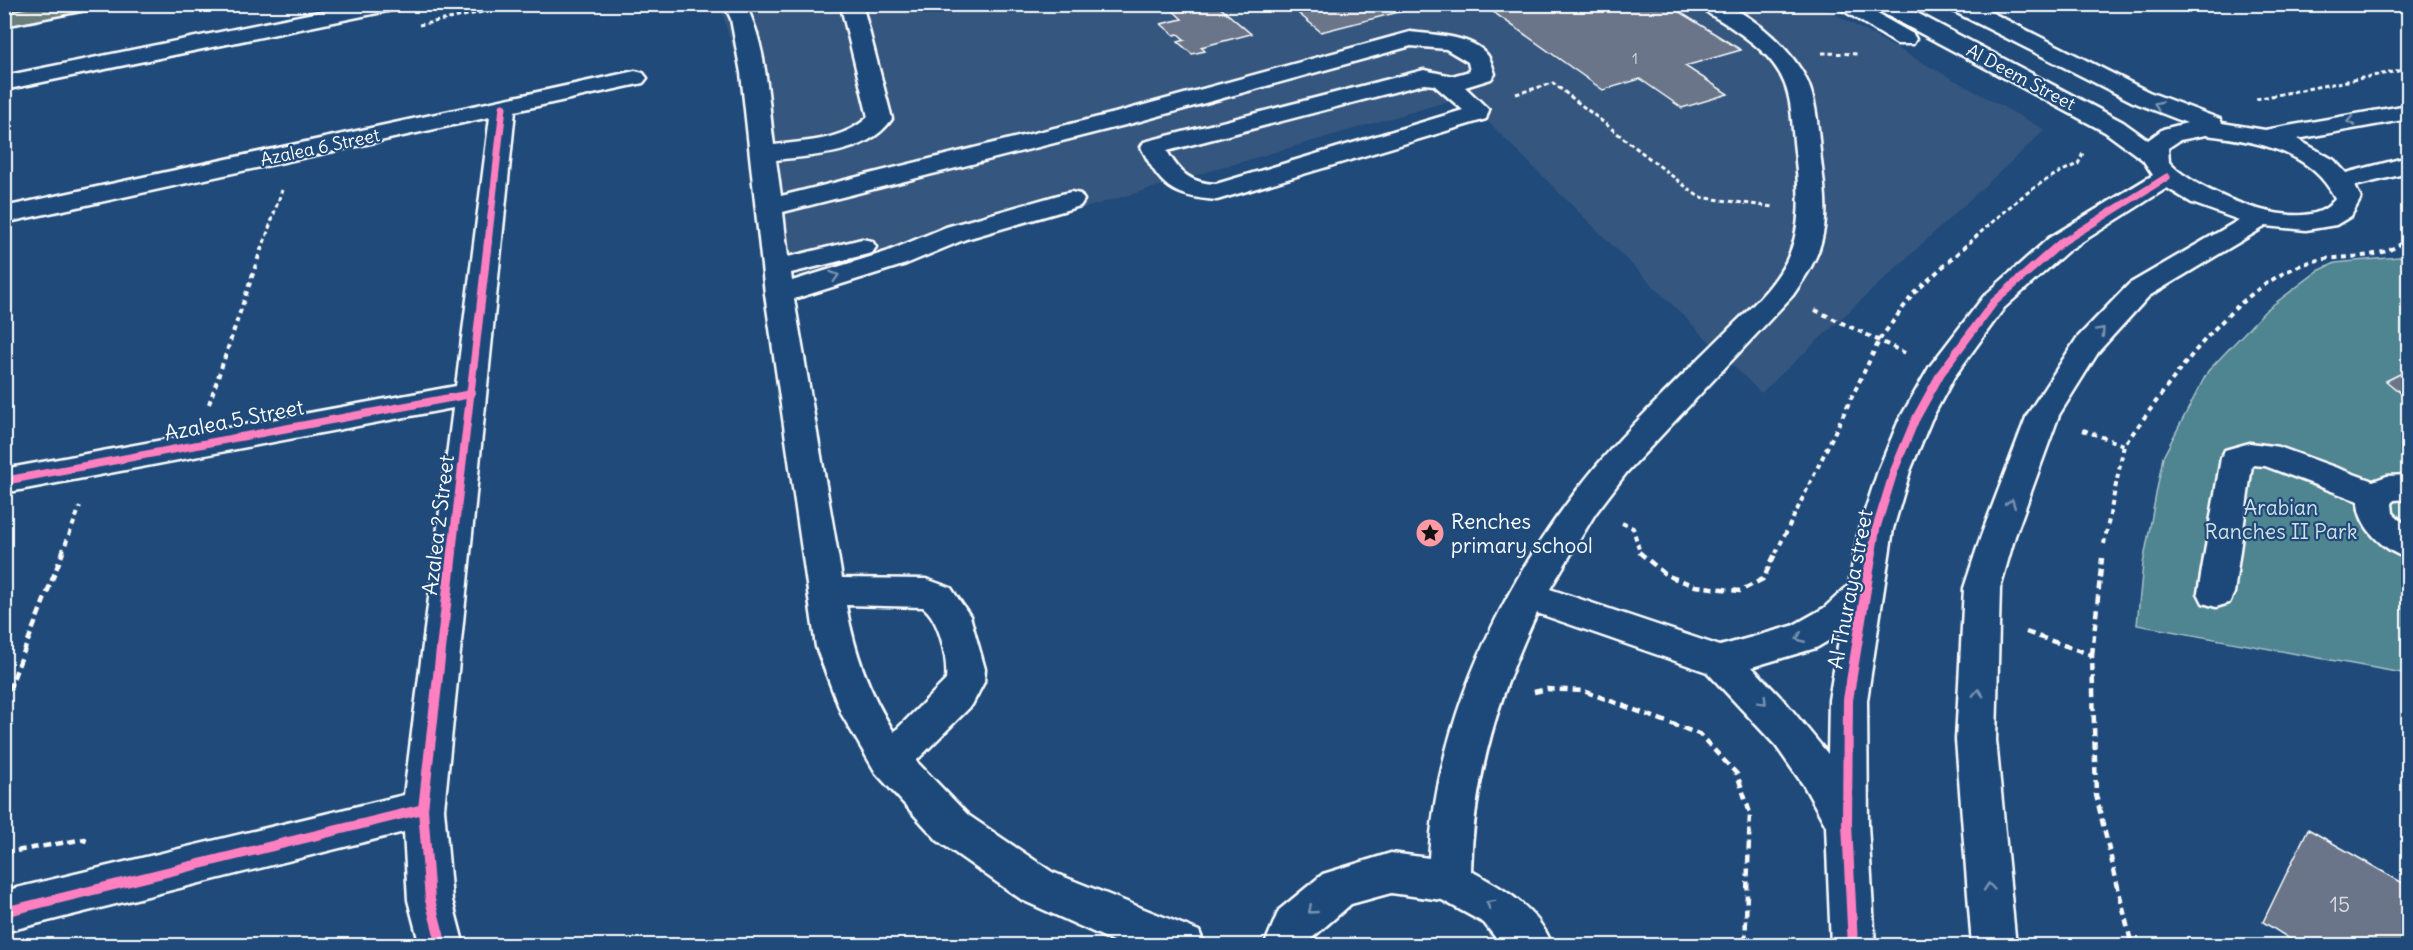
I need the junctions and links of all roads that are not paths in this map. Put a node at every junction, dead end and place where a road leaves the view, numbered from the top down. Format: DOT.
graph roads {
  1 [pos="86,4"];
  2 [pos="392,4"];
  3 [pos="734,4"];
  4 [pos="857,4"];
  5 [pos="1708,4"];
  6 [pos="1843,4"];
  7 [pos="1862,4"];
  8 [pos="1883,4"];
  9 [pos="1957,4"];
  10 [pos="1970,4"];
  11 [pos="1987,4"];
  12 [pos="4,20"];
  13 [pos="2016,32"];
  14 [pos="1959,49"];
  15 [pos="635,78"];
  16 [pos="4,83"];
  17 [pos="1449,85"];
  18 [pos="503,107"];
  19 [pos="2409,112"];
  20 [pos="1124,118"];
  21 [pos="2233,130"];
  22 [pos="2264,138"];
  23 [pos="1153,147"];
  24 [pos="764,154"];
  25 [pos="2409,165"];
  26 [pos="2161,167"];
  27 [pos="2342,183"];
  28 [pos="1071,200"];
  29 [pos="769,207"];
  30 [pos="4,215"];
  31 [pos="2261,218"];
  32 [pos="778,281"];
  33 [pos="471,394"];
  34 [pos="4,481"];
  35 [pos="2409,487"];
  36 [pos="2376,495"];
  37 [pos="2409,545"];
  38 [pos="826,591"];
  39 [pos="1864,593"];
  40 [pos="2216,593"];
  41 [pos="1529,596"];
  42 [pos="1720,661"];
  43 [pos="890,761"];
  44 [pos="423,809"];
  45 [pos="1847,824"];
  46 [pos="1449,881"];
  47 [pos="4,912"];
  48 [pos="442,945"];
  49 [pos="1183,945"];
  50 [pos="1286,945"];
  51 [pos="1531,945"];
  52 [pos="1853,945"];
  53 [pos="1994,945"];
  1 -- 12 [label="main road"];
  2 -- 16 [label="street"];
  3 -- 24 [label="street"];
  4 -- 24 [label="street"];
  5 -- 41 [label="street"];
  6 -- 14 [label="street"];
  7 -- 14 [label="street"];
  8 -- 14 [label="street, Al Deem Street"];
  9 -- 13 [label="street, Al Deem Street"];
  10 -- 13 [label="street"];
  11 -- 13 [label="street"];
  13 -- 14 [label="street"];
  21 -- 13 [label="street, Al Deem Street, one-way"];
  14 -- 26 [label="street, Al Deem Street"];
  15 -- 18 [label="street, Azalea 6 Street"];
  17 -- 20 [label="street"];
  17 -- 23 [label="street"];
  17 -- 23 [label="street"];
  18 -- 30 [label="street, Azalea 6 Street"];
  18 -- 33 [label="street, Azalea 2 Street"];
  19 -- 22 [label="street, one-way"];
  20 -- 23 [label="street"];
  20 -- 29 [label="street"];
  21 -- 22 [label="street"];
  21 -- 26 [label="street"];
  22 -- 27 [label="street"];
  24 -- 29 [label="street"];
  25 -- 27 [label="street"];
  26 -- 31 [label="street, Al Deem Street"];
  26 -- 39 [label="street, Al Thuraya street"];
  27 -- 31 [label="street, Al Deem Street"];
  28 -- 32 [label="street"];
  29 -- 32 [label="street"];
  53 -- 31 [label="street, one-way"];
  32 -- 38 [label="street"];
  33 -- 34 [label="street, Azalea 5 Street"];
  33 -- 44 [label="street, Azalea 2 Street"];
  35 -- 36 [label="street"];
  36 -- 37 [label="street"];
  36 -- 40 [label="street"];
  38 -- 43 [label="street"];
  38 -- 43 [label="street"];
  39 -- 42 [label="street, one-way"];
  39 -- 45 [label="street, Al Thuraya street"];
  41 -- 42 [label="street"];
  41 -- 46 [label="street"];
  42 -- 45 [label="street, Al Thuraya street, one-way"];
  43 -- 49 [label="street"];
  44 -- 47 [label="street"];
  44 -- 48 [label="street, Azalea 2 Street"];
  45 -- 52 [label="street, Al Thuraya street"];
  46 -- 50 [label="street, one-way"];
  51 -- 46 [label="street, one-way"];
}
